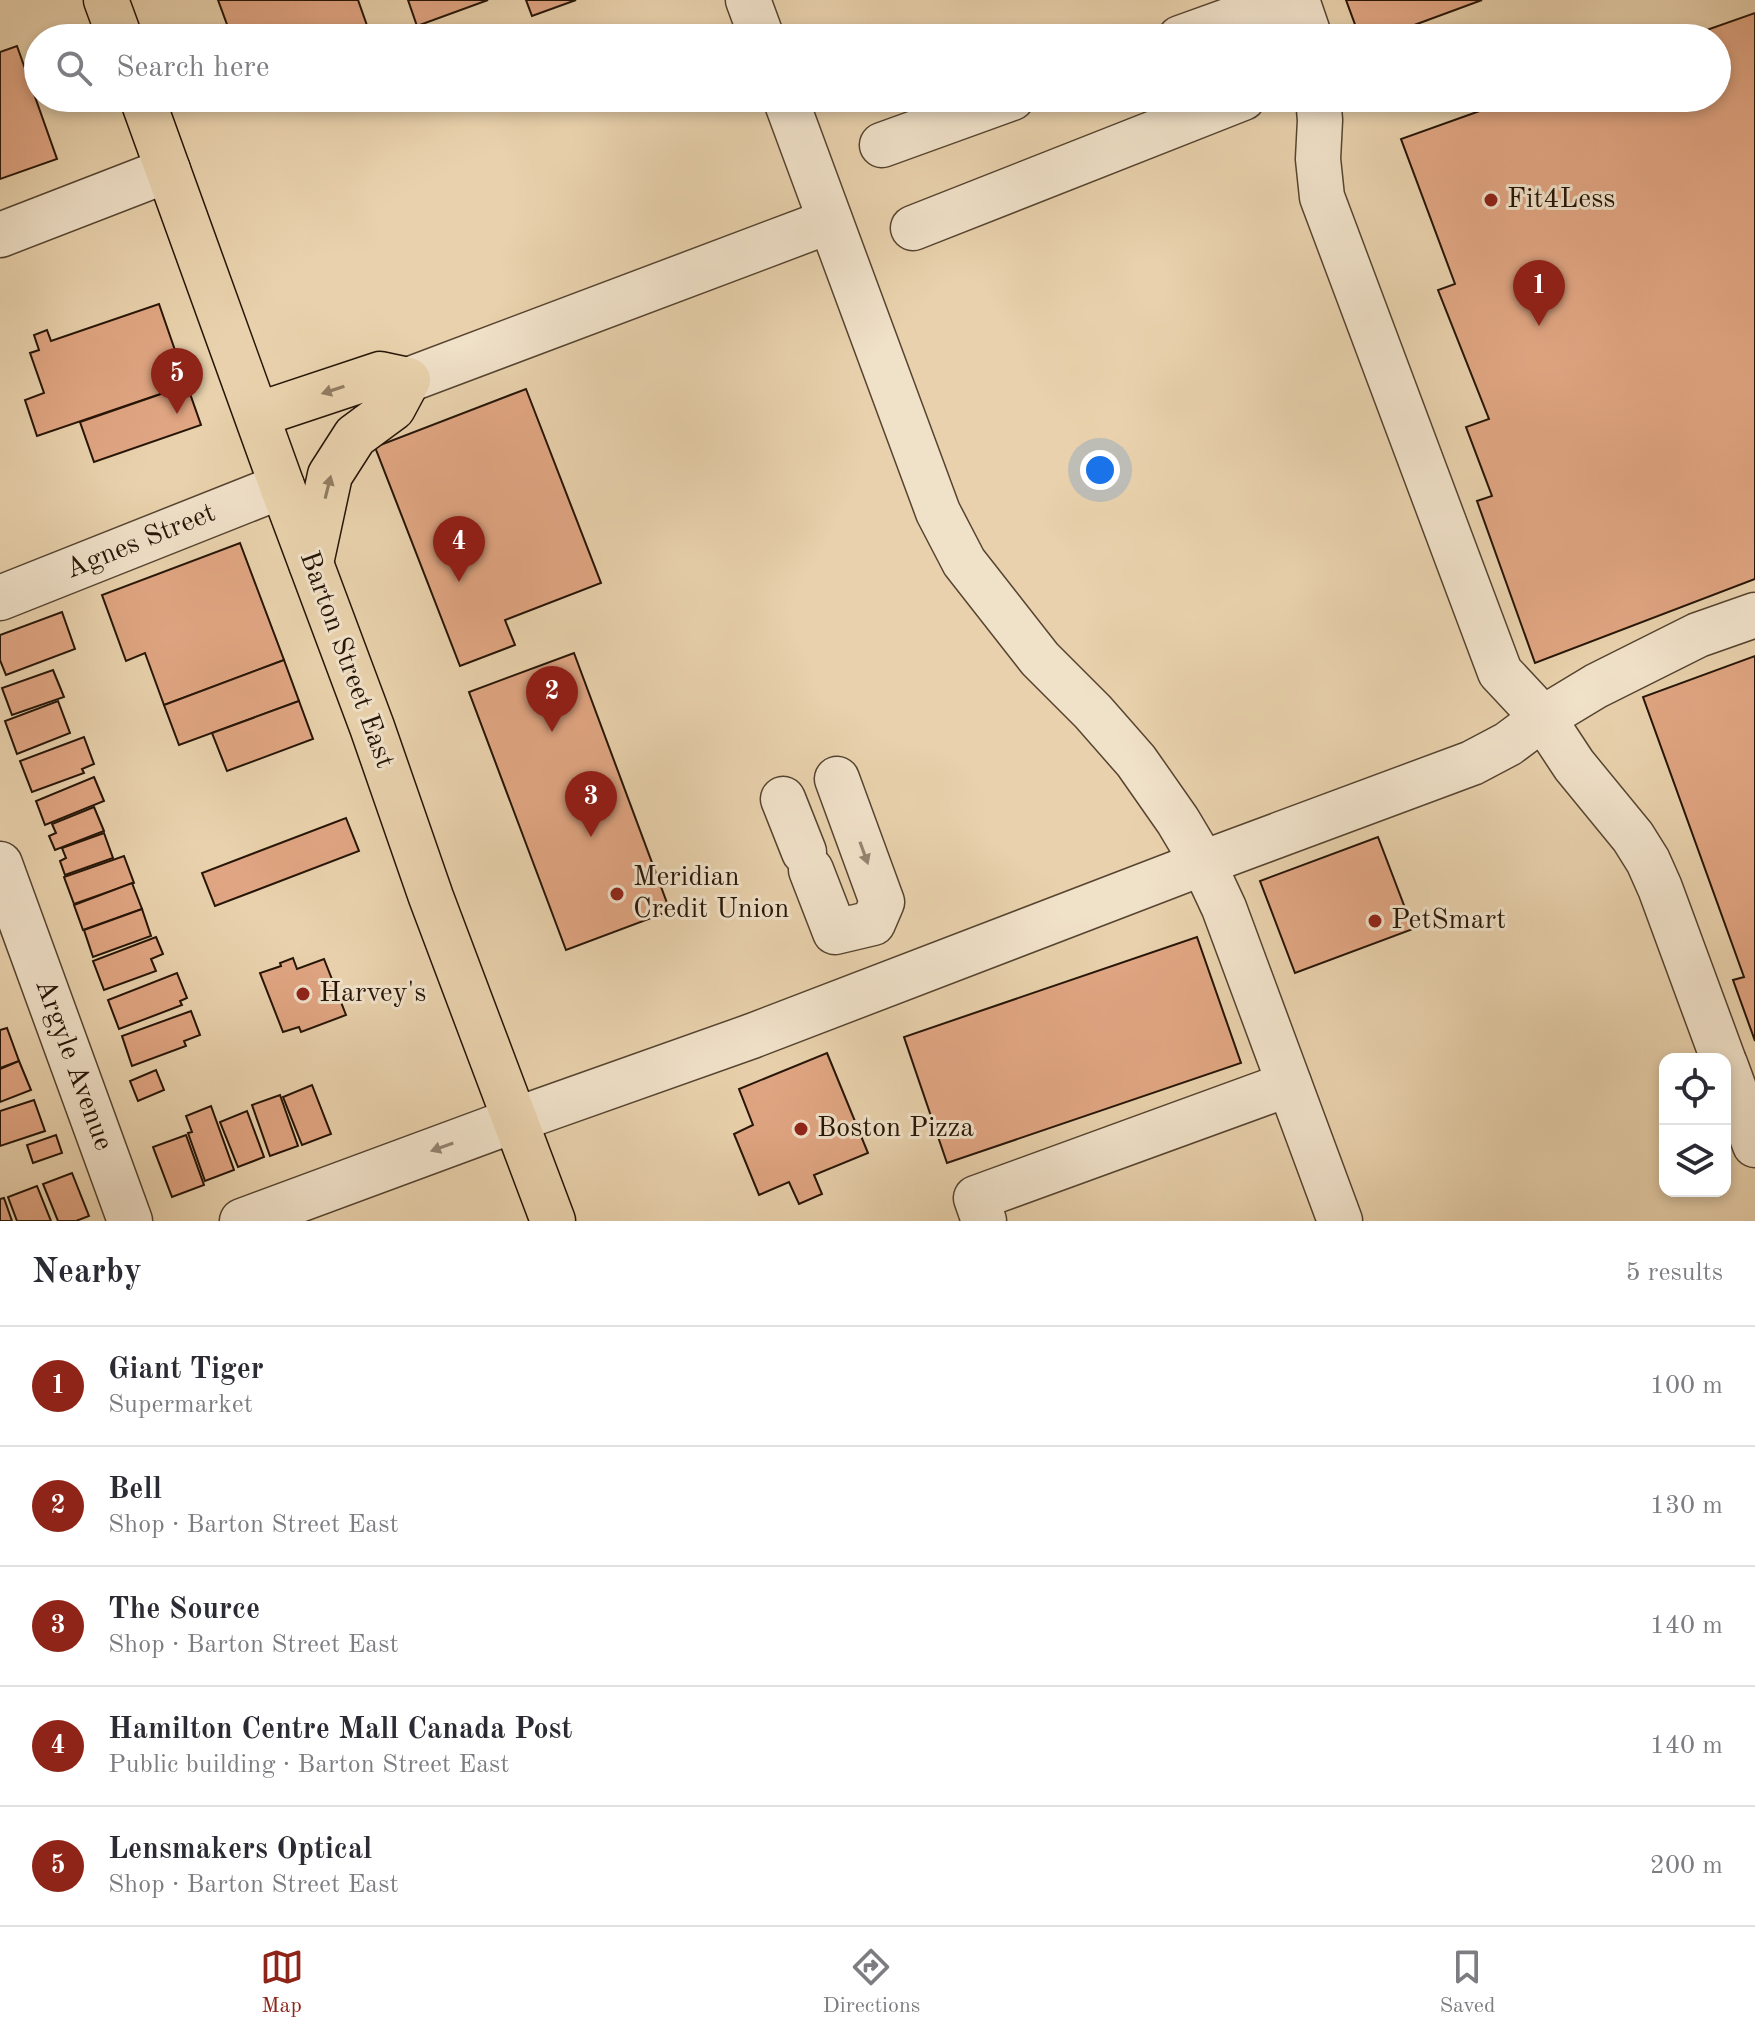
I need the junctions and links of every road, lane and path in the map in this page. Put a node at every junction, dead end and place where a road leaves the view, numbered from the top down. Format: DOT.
graph roads {
  1 [pos="106,0"];
  2 [pos="748,0"];
  3 [pos="1286,0"];
  4 [pos="1297,0"];
  5 [pos="115,24"];
  6 [pos="757,24"];
  7 [pos="1219,24"];
  8 [pos="1305,24"];
  9 [pos="147,112"];
  10 [pos="790,112"];
  11 [pos="973,112"];
  12 [pos="1207,112"];
  13 [pos="1319,112"];
  14 [pos="882,145"];
  15 [pos="168,170"];
  16 [pos="830,221"];
  17 [pos="913,228"];
  18 [pos="0,235"];
  19 [pos="408,380"];
  20 [pos="257,415"];
  21 [pos="282,486"];
  22 [pos="311,563"];
  23 [pos="0,598"];
  24 [pos="1755,615"];
  25 [pos="1543,718"];
  26 [pos="837,779"];
  27 [pos="783,799"];
  28 [pos="1203,863"];
  29 [pos="0,864"];
  30 [pos="13,941"];
  31 [pos="1721,1053"];
  32 [pos="1731,1080"];
  33 [pos="1289,1084"];
  34 [pos="515,1120"];
  35 [pos="1755,1145"];
  36 [pos="130,1221"];
  37 [pos="242,1221"];
  38 [pos="553,1221"];
  39 [pos="984,1221"];
  40 [pos="1340,1221"];
  1 -- 5 [label="main road"];
  2 -- 6 [label="street"];
  3 -- 7 [label="street"];
  4 -- 8 [label="street"];
  9 -- 15 [label="main road, Barton Street East"];
  10 -- 16 [label="street"];
  11 -- 14 [label="street"];
  12 -- 17 [label="street"];
  13 -- 25 [label="street"];
  15 -- 18 [label="street"];
  15 -- 20 [label="main road, Barton Street East"];
  16 -- 19 [label="street"];
  16 -- 28 [label="street"];
  19 -- 20 [label="main road, one-way"];
  22 -- 19 [label="main road, one-way"];
  20 -- 21 [label="main road, Barton Street East"];
  21 -- 22 [label="main road, Barton Street East"];
  21 -- 23 [label="street, Agnes Street"];
  22 -- 34 [label="main road, Barton Street East"];
  24 -- 25 [label="street"];
  25 -- 28 [label="street"];
  25 -- 31 [label="street"];
  26 -- 27 [label="street, one-way"];
  28 -- 33 [label="street"];
  28 -- 34 [label="street"];
  29 -- 30 [label="street, Argyle Avenue"];
  30 -- 36 [label="street, Argyle Avenue"];
  32 -- 35 [label="street"];
  33 -- 39 [label="street"];
  33 -- 40 [label="street"];
  34 -- 37 [label="street, one-way"];
  34 -- 38 [label="main road, Barton Street East"];
}
